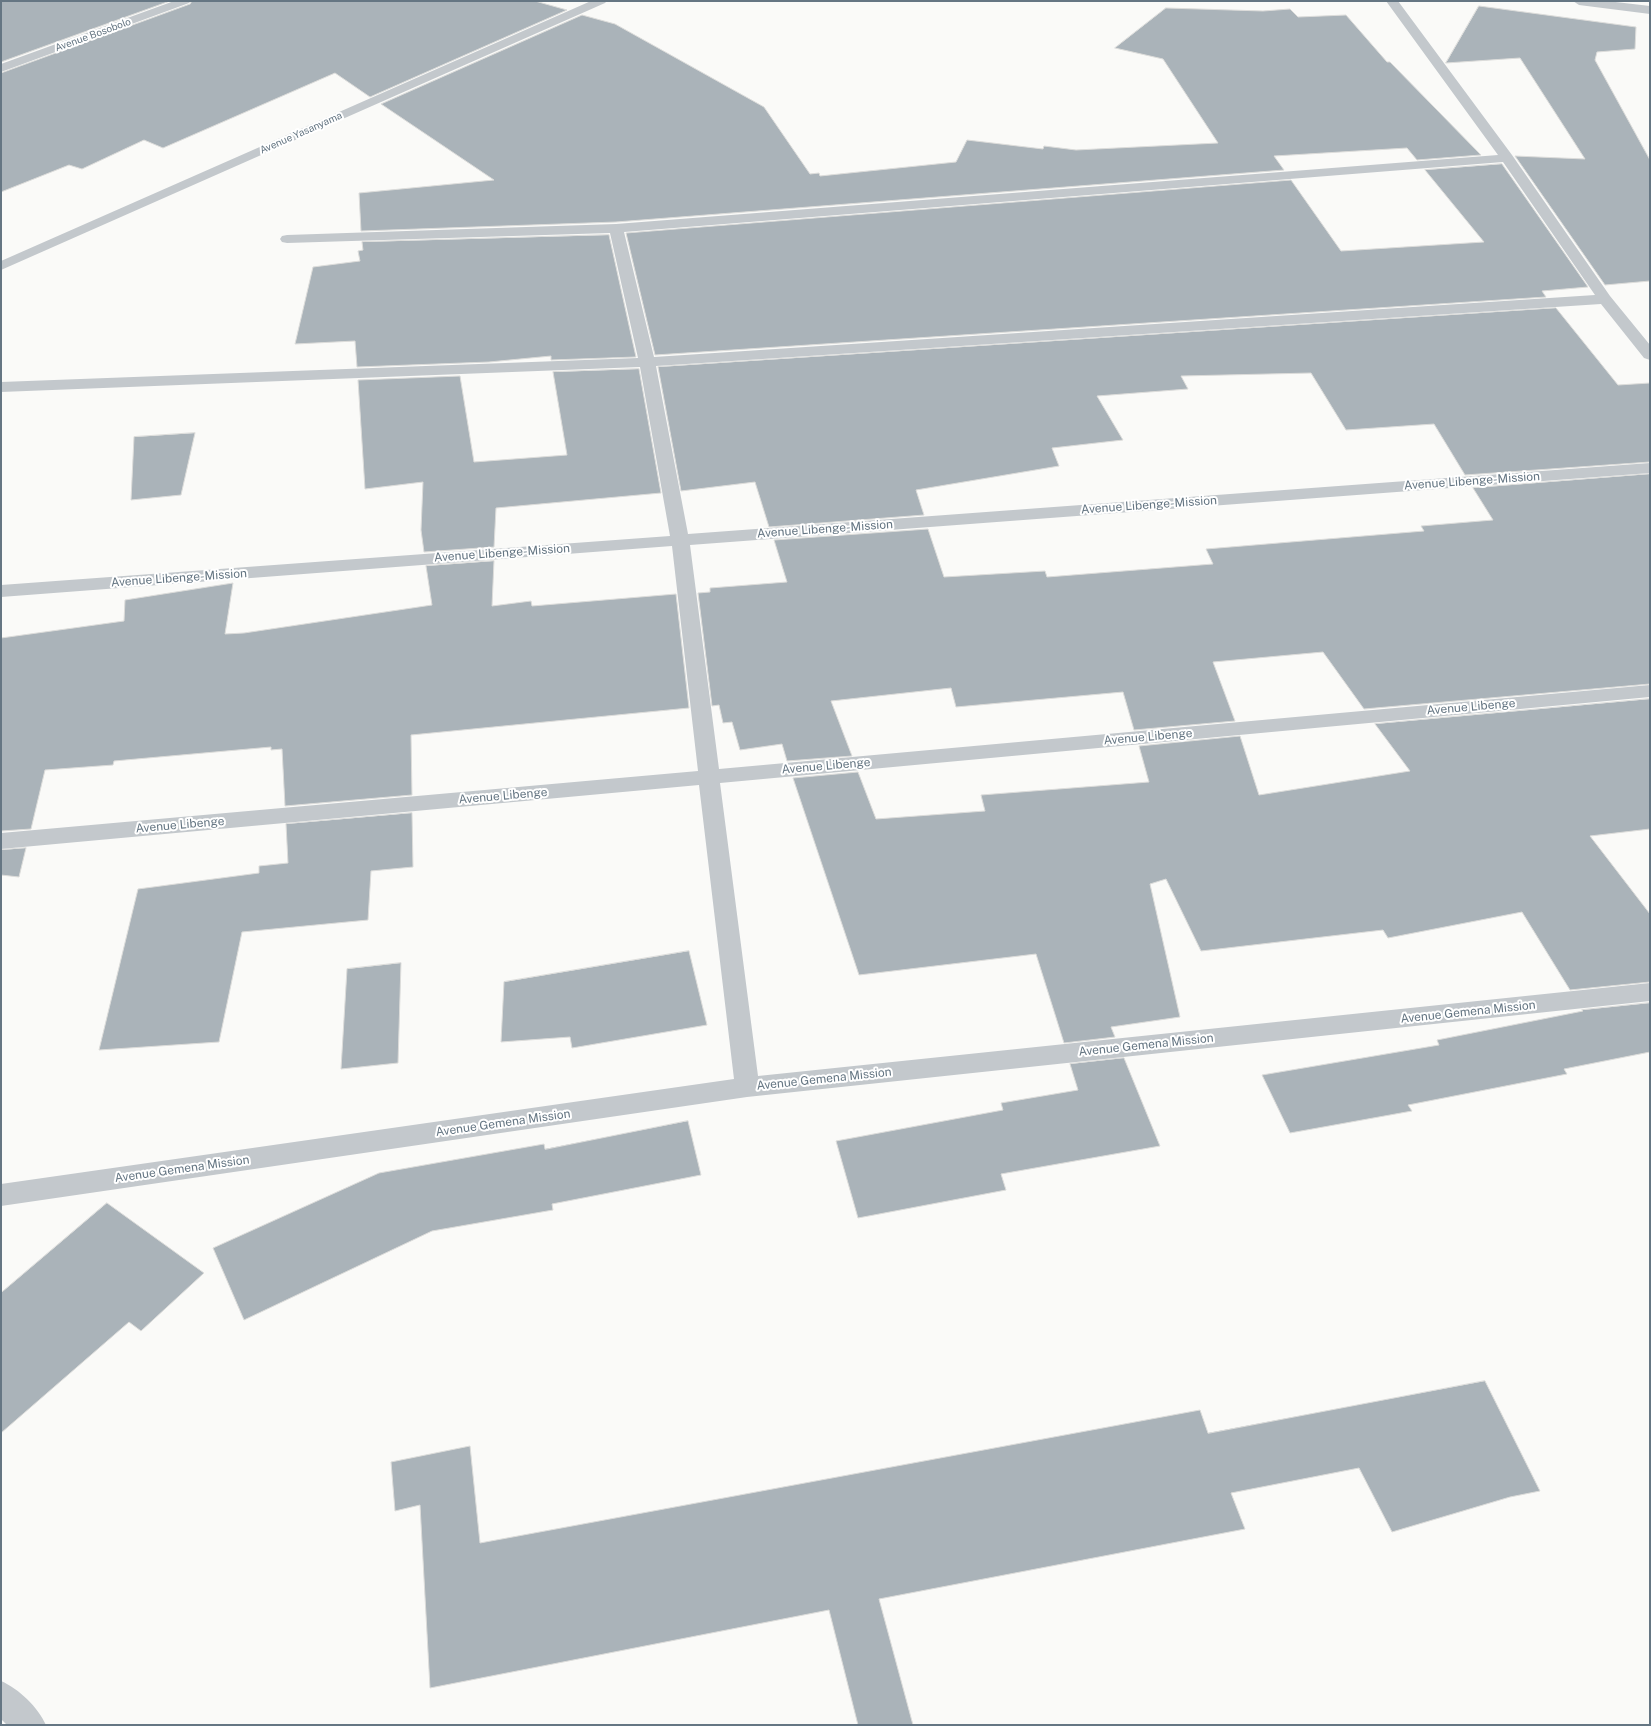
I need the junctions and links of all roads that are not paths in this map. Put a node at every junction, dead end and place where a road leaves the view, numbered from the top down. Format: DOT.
graph roads {
  1 [pos="184,1"];
  2 [pos="601,1"];
  3 [pos="1392,1"];
  4 [pos="1579,1"];
  5 [pos="1650,10"];
  6 [pos="1,68"];
  7 [pos="1507,158"];
  8 [pos="616,228"];
  9 [pos="287,239"];
  10 [pos="4,262"];
  11 [pos="1606,298"];
  12 [pos="1650,355"];
  13 [pos="647,362"];
  14 [pos="1,387"];
  15 [pos="1650,468"];
  16 [pos="680,539"];
  17 [pos="1,591"];
  18 [pos="1650,691"];
  19 [pos="710,777"];
  20 [pos="1,841"];
  21 [pos="1650,992"];
  22 [pos="748,1087"];
  23 [pos="1,1195"];
  24 [pos="1,1697"];
  25 [pos="30,1725"];
  1 -- 6 [label="street, Avenue Bosobolo"];
  2 -- 10 [label="street, Avenue Yasanyama"];
  3 -- 7 [label="street"];
  4 -- 5 [label="street"];
  7 -- 8 [label="street"];
  7 -- 11 [label="street"];
  8 -- 9 [label="street"];
  8 -- 13 [label="street"];
  11 -- 12 [label="street"];
  11 -- 13 [label="street"];
  13 -- 14 [label="street"];
  13 -- 16 [label="street"];
  15 -- 16 [label="street, Avenue Libenge-Mission"];
  16 -- 17 [label="street, Avenue Libenge-Mission"];
  16 -- 19 [label="street"];
  18 -- 19 [label="street, Avenue Libenge"];
  19 -- 20 [label="street, Avenue Libenge"];
  19 -- 22 [label="street"];
  21 -- 22 [label="street, Avenue Gemena Mission"];
  22 -- 23 [label="street, Avenue Gemena Mission"];
  24 -- 25 [label="street"];
}
